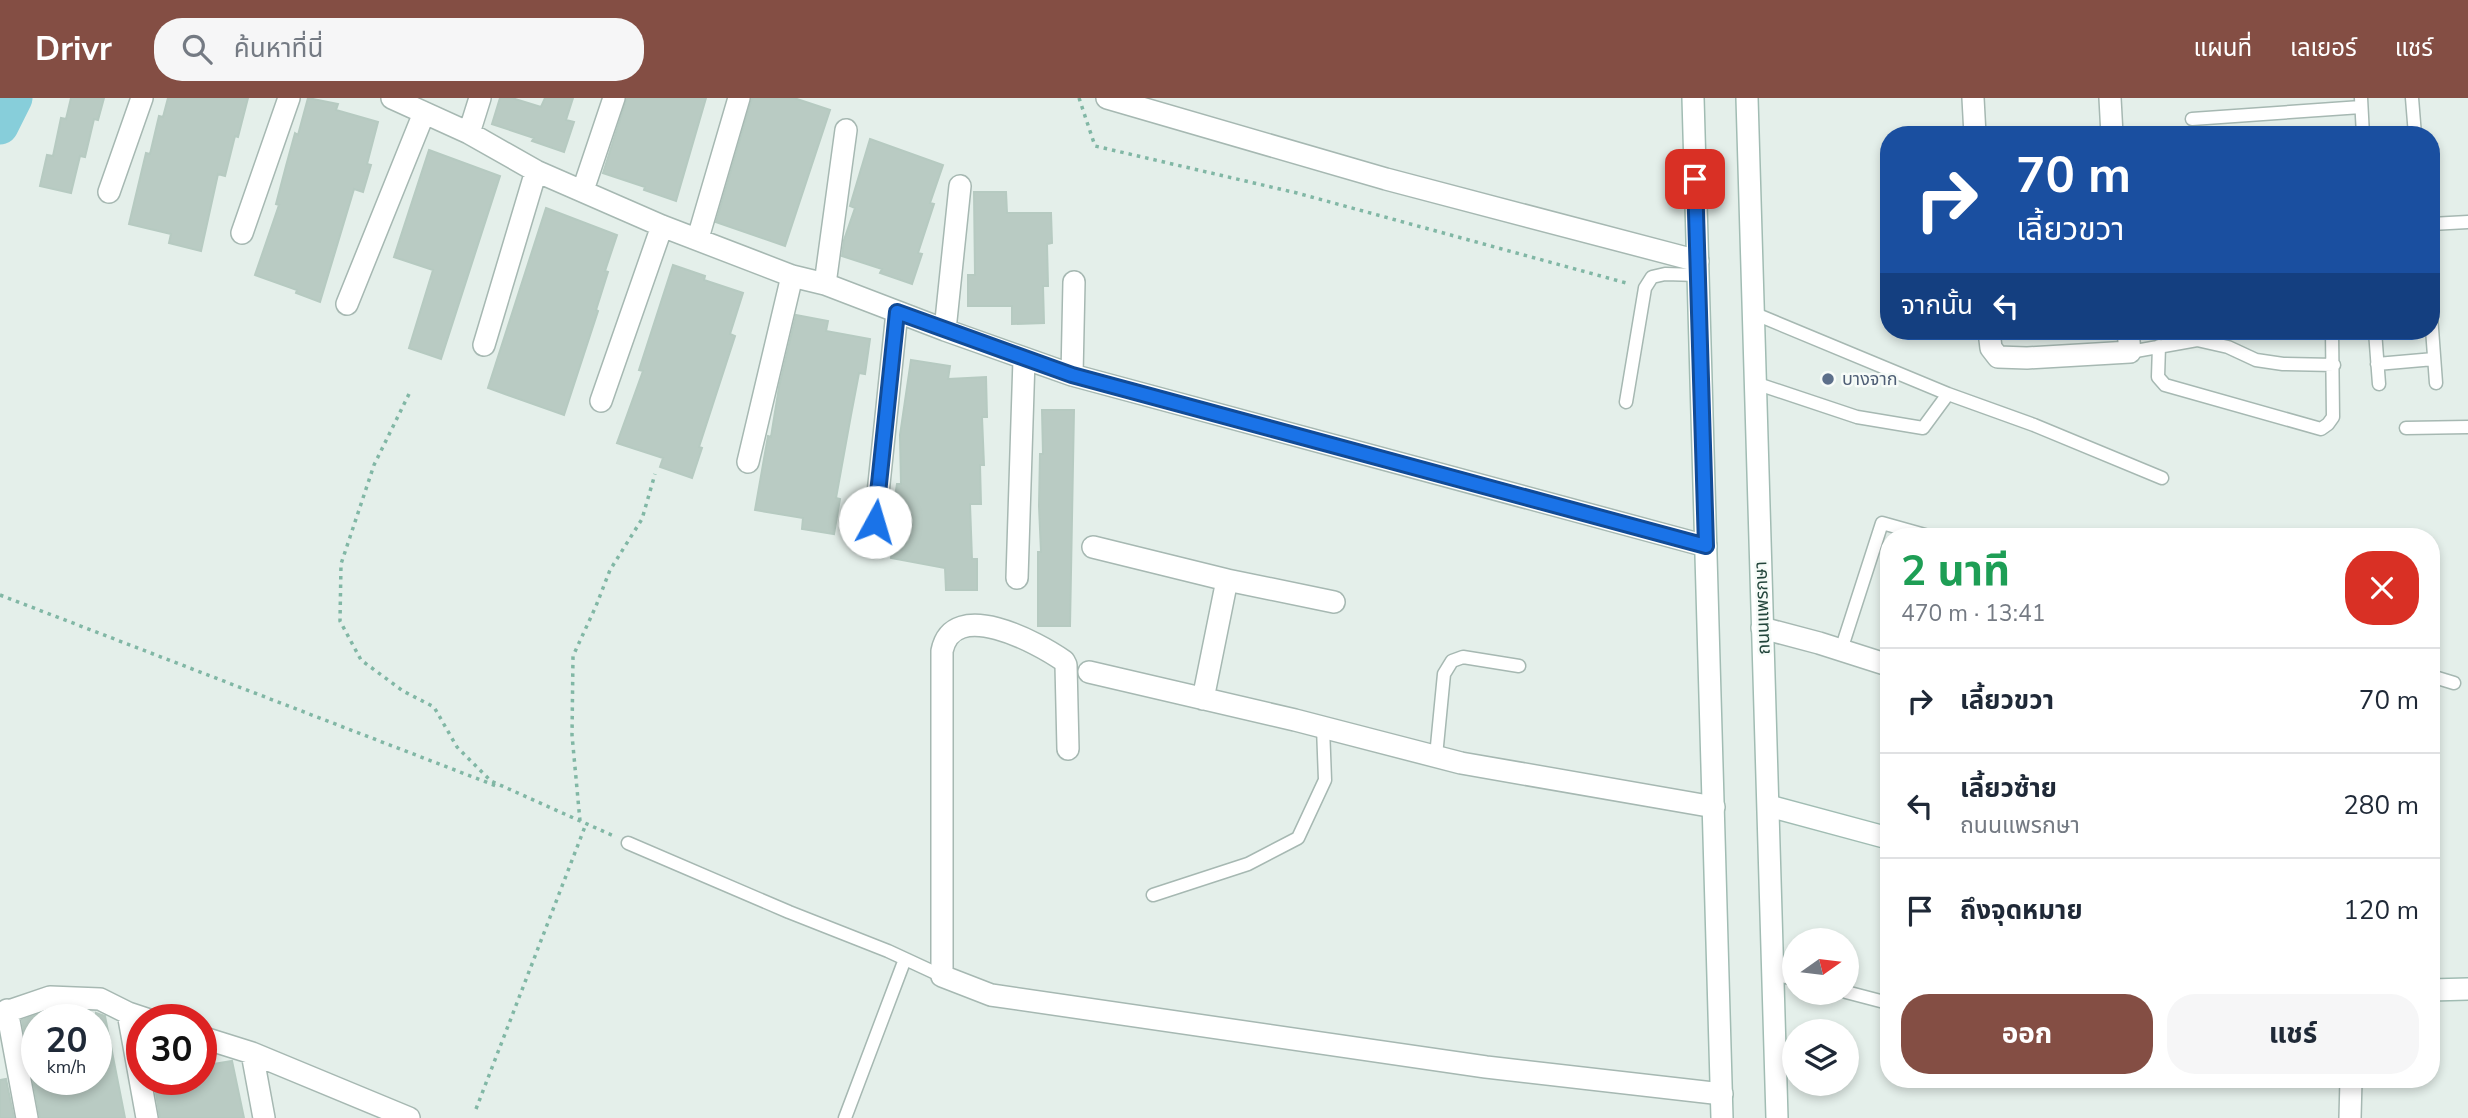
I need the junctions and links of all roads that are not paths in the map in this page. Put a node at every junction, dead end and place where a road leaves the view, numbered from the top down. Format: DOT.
graph roads {
  1 [pos="142,98"];
  2 [pos="289,98"];
  3 [pos="392,98"];
  4 [pos="480,98"];
  5 [pos="614,98"];
  6 [pos="739,98"];
  7 [pos="1107,98"];
  8 [pos="1693,98"];
  9 [pos="1747,98"];
  10 [pos="1973,98"];
  11 [pos="2109,98"];
  12 [pos="2412,98"];
  13 [pos="2361,102"];
  14 [pos="424,113"];
  15 [pos="2192,119"];
  16 [pos="1975,126"];
  17 [pos="2111,126"];
  18 [pos="2362,126"];
  19 [pos="2414,126"];
  20 [pos="846,130"];
  21 [pos="469,133"];
  22 [pos="536,171"];
  23 [pos="960,186"];
  24 [pos="583,190"];
  25 [pos="109,192"];
  26 [pos="2468,222"];
  27 [pos="2440,224"];
  28 [pos="662,226"];
  29 [pos="242,233"];
  30 [pos="698,238"];
  31 [pos="1698,268"];
  32 [pos="792,276"];
  33 [pos="1074,282"];
  34 [pos="825,284"];
  35 [pos="347,304"];
  36 [pos="897,312"];
  37 [pos="1753,313"];
  38 [pos="945,330"];
  39 [pos="1990,340"];
  40 [pos="2178,340"];
  41 [pos="2197,340"];
  42 [pos="2333,340"];
  43 [pos="2376,340"];
  44 [pos="2433,340"];
  45 [pos="2129,341"];
  46 [pos="484,345"];
  47 [pos="2159,346"];
  48 [pos="1024,359"];
  49 [pos="2434,359"];
  50 [pos="2377,364"];
  51 [pos="2334,365"];
  52 [pos="1072,375"];
  53 [pos="1755,383"];
  54 [pos="2436,383"];
  55 [pos="2379,384"];
  56 [pos="1948,394"];
  57 [pos="601,401"];
  58 [pos="1626,402"];
  59 [pos="2468,427"];
  60 [pos="2406,428"];
  61 [pos="748,462"];
  62 [pos="2162,478"];
  63 [pos="875,522"];
  64 [pos="1880,528"];
  65 [pos="1900,528"];
  66 [pos="1880,529"];
  67 [pos="1706,546"];
  68 [pos="1093,547"];
  69 [pos="1017,578"];
  70 [pos="1227,580"];
  71 [pos="1334,602"];
  72 [pos="1762,628"];
  73 [pos="1841,650"];
  74 [pos="1880,662"];
  75 [pos="1519,666"];
  76 [pos="1089,673"];
  77 [pos="2440,678"];
  78 [pos="2455,682"];
  79 [pos="1203,699"];
  80 [pos="1323,727"];
  81 [pos="1068,749"];
  82 [pos="1436,756"];
  83 [pos="1769,806"];
  84 [pos="1714,807"];
  85 [pos="1880,836"];
  86 [pos="628,843"];
  87 [pos="1153,895"];
  88 [pos="1782,953"];
  89 [pos="905,959"];
  90 [pos="942,976"];
  91 [pos="2468,989"];
  92 [pos="2440,990"];
  93 [pos="1859,995"];
  94 [pos="1880,1001"];
  95 [pos="1783,1005"];
  96 [pos="3,1012"];
  97 [pos="126,1012"];
  98 [pos="217,1042"];
  99 [pos="252,1053"];
  100 [pos="2351,1088"];
  101 [pos="1722,1094"];
  102 [pos="143,1095"];
  103 [pos="384,1114"];
  104 [pos="27,1118"];
  105 [pos="147,1118"];
  106 [pos="264,1118"];
  107 [pos="409,1118"];
  108 [pos="845,1118"];
  109 [pos="1722,1118"];
  110 [pos="1777,1118"];
  111 [pos="2350,1118"];
  1 -- 25 [label="street"];
  2 -- 29 [label="street"];
  3 -- 14 [label="street"];
  4 -- 21 [label="street"];
  5 -- 24 [label="street"];
  6 -- 30 [label="street"];
  7 -- 31 [label="street"];
  8 -- 31 [label="street"];
  9 -- 37 [label="street, ถนนแพรกษา"];
  10 -- 16 [label="street"];
  11 -- 17 [label="street"];
  12 -- 19 [label="lane"];
  13 -- 15 [label="lane"];
  13 -- 18 [label="lane"];
  14 -- 21 [label="street"];
  14 -- 35 [label="street"];
  20 -- 34 [label="street"];
  21 -- 22 [label="street"];
  22 -- 24 [label="street"];
  22 -- 46 [label="street"];
  23 -- 38 [label="street"];
  24 -- 28 [label="street"];
  26 -- 27 [label="lane"];
  28 -- 30 [label="street"];
  28 -- 57 [label="street"];
  30 -- 32 [label="street"];
  31 -- 58 [label="lane"];
  31 -- 67 [label="street"];
  32 -- 34 [label="street"];
  32 -- 61 [label="street"];
  33 -- 52 [label="street"];
  34 -- 36 [label="street"];
  36 -- 38 [label="street"];
  36 -- 63 [label="street"];
  37 -- 53 [label="street, ถนนแพรกษา"];
  37 -- 56 [label="lane"];
  38 -- 48 [label="street"];
  39 -- 45 [label="street"];
  40 -- 47 [label="lane"];
  41 -- 51 [label="lane"];
  42 -- 51 [label="lane"];
  43 -- 50 [label="lane"];
  44 -- 49 [label="lane"];
  45 -- 47 [label="lane"];
  47 -- 51 [label="lane"];
  48 -- 52 [label="street"];
  48 -- 69 [label="street"];
  49 -- 50 [label="lane"];
  49 -- 54 [label="lane"];
  50 -- 55 [label="lane"];
  52 -- 67 [label="street"];
  53 -- 56 [label="lane"];
  53 -- 72 [label="street, ถนนแพรกษา"];
  56 -- 62 [label="lane"];
  59 -- 60 [label="lane"];
  64 -- 65 [label="lane"];
  66 -- 73 [label="lane"];
  67 -- 84 [label="street"];
  68 -- 70 [label="street"];
  70 -- 71 [label="street"];
  70 -- 79 [label="street"];
  72 -- 73 [label="street"];
  72 -- 83 [label="street, ถนนแพรกษา"];
  73 -- 74 [label="street"];
  75 -- 82 [label="lane"];
  76 -- 79 [label="street"];
  77 -- 78 [label="lane"];
  79 -- 80 [label="street"];
  80 -- 82 [label="street"];
  80 -- 87 [label="lane"];
  81 -- 90 [label="street"];
  82 -- 84 [label="street"];
  83 -- 85 [label="street"];
  83 -- 88 [label="street, ถนนแพรกษา"];
  84 -- 101 [label="street"];
  86 -- 89 [label="lane"];
  89 -- 90 [label="lane"];
  89 -- 108 [label="lane"];
  90 -- 101 [label="street"];
  91 -- 92 [label="street"];
  93 -- 94 [label="lane"];
  95 -- 110 [label="street, ถนนแพรกษา"];
  96 -- 97 [label="street"];
  96 -- 104 [label="street"];
  98 -- 99 [label="street"];
  99 -- 103 [label="street"];
  99 -- 106 [label="street"];
  100 -- 111 [label="street"];
  101 -- 109 [label="street"];
  102 -- 105 [label="street"];
  103 -- 107 [label="street"];
}
